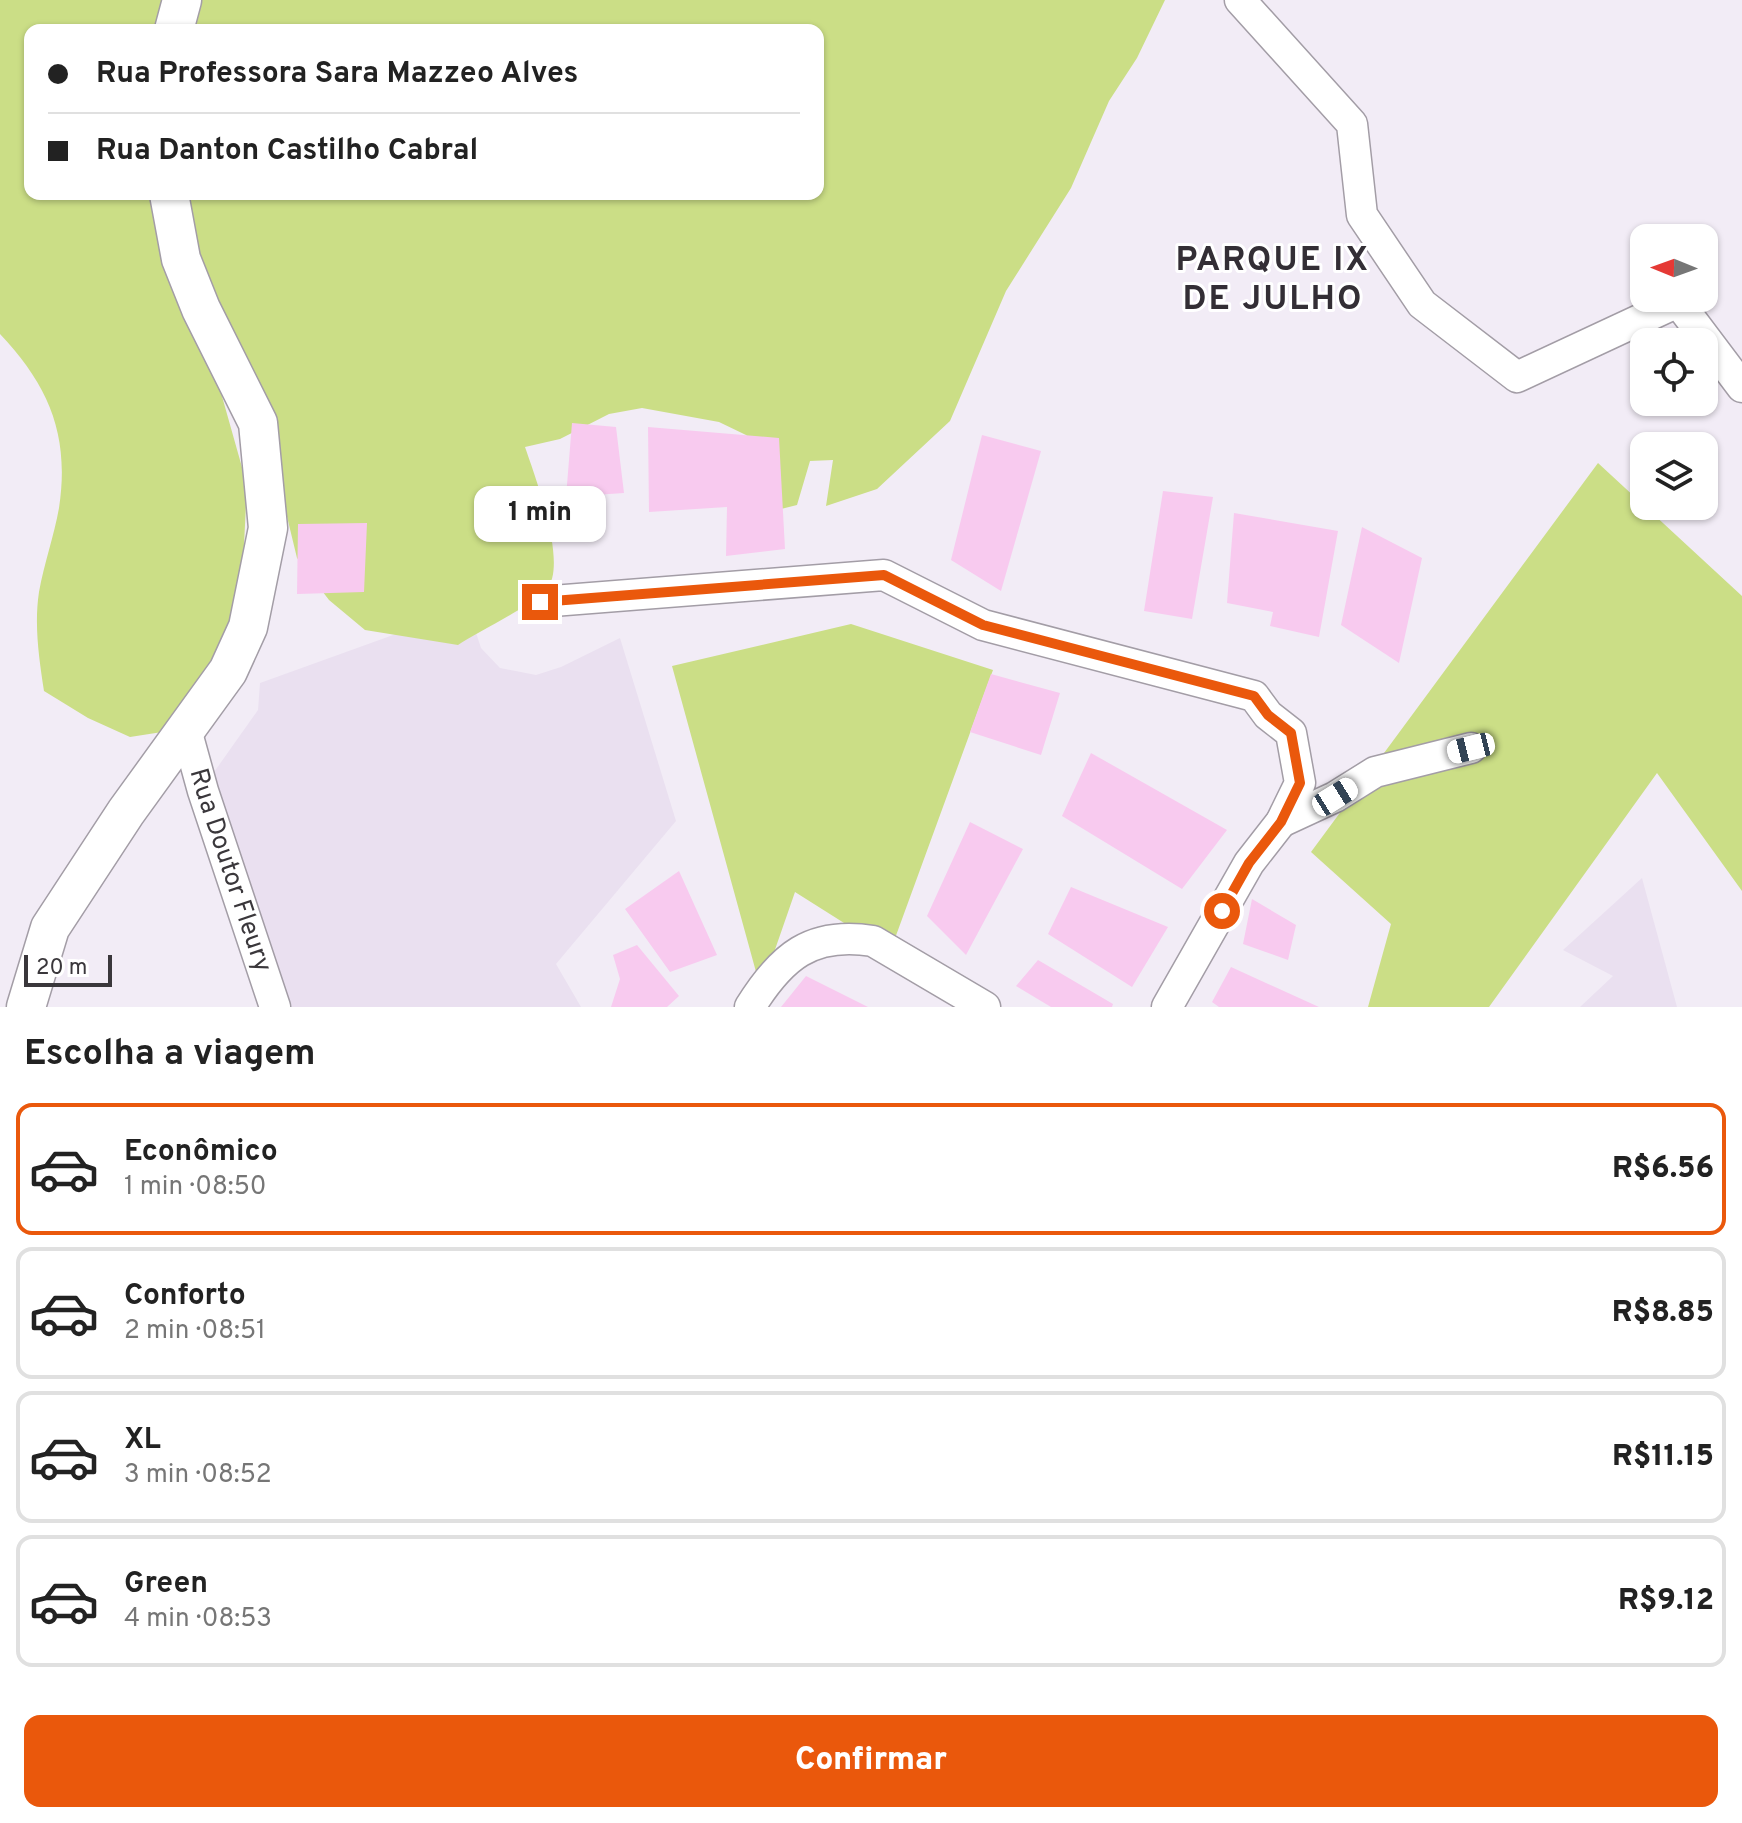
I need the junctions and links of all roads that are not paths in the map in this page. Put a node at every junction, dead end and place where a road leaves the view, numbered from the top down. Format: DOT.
graph roads {
  1 [pos="182,0"];
  2 [pos="1240,0"];
  3 [pos="176,24"];
  4 [pos="170,200"];
  5 [pos="1742,387"];
  6 [pos="540,602"];
  7 [pos="187,733"];
  8 [pos="1471,748"];
  9 [pos="1281,822"];
  10 [pos="26,1007"];
  11 [pos="275,1007"];
  12 [pos="750,1007"];
  13 [pos="985,1007"];
  14 [pos="1167,1007"];
  1 -- 3 [label="street"];
  2 -- 5 [label="street"];
  4 -- 7 [label="street"];
  6 -- 9 [label="street"];
  7 -- 10 [label="street"];
  7 -- 11 [label="street, Rua Doutor Fleury"];
  8 -- 9 [label="street"];
  9 -- 14 [label="street"];
  12 -- 13 [label="street"];
}
